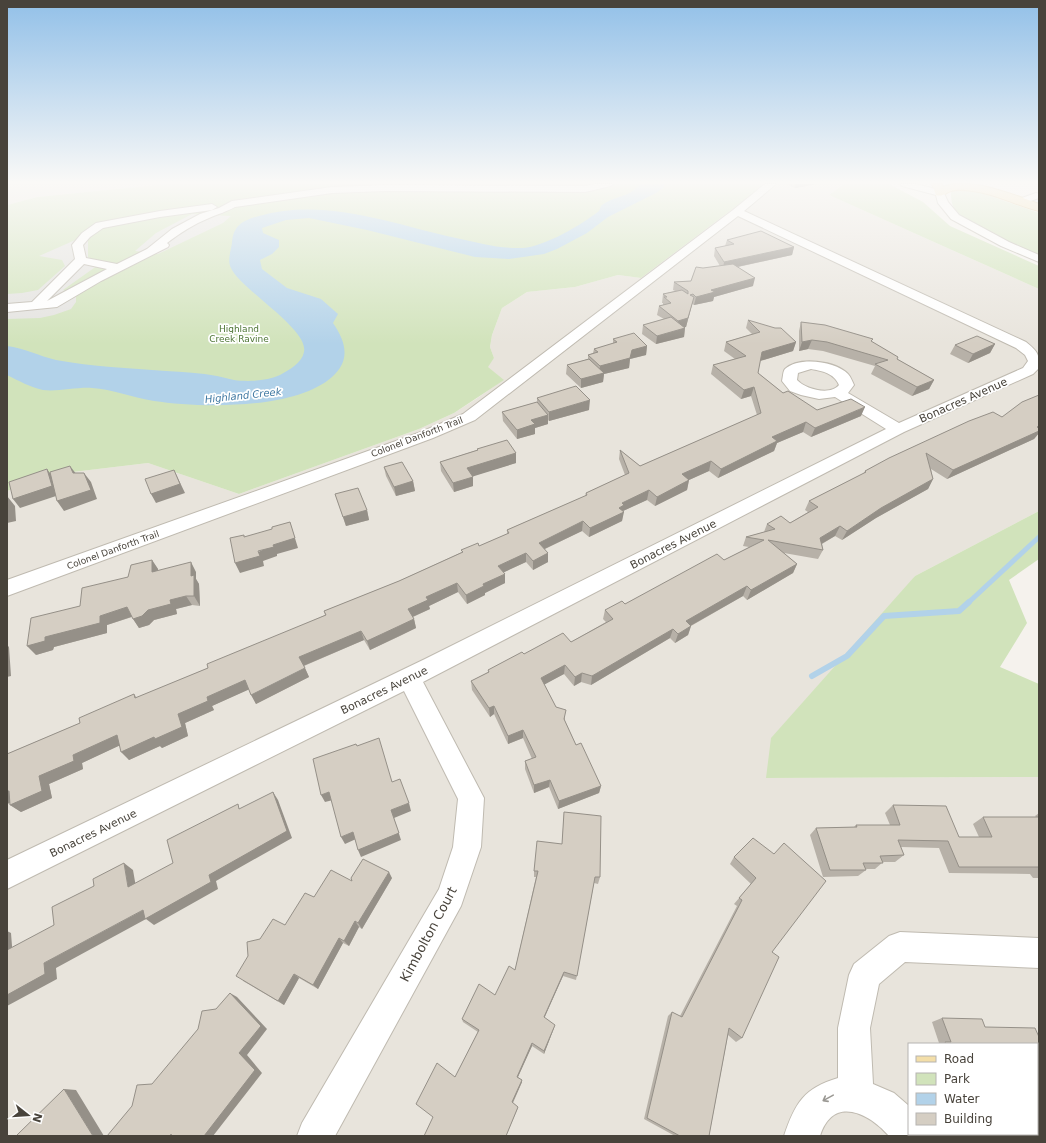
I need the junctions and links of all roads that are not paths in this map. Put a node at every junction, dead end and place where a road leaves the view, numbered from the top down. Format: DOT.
graph roads {
  1 [pos="84,237"];
  2 [pos="179,237"];
  3 [pos="704,237"];
  4 [pos="791,237"];
  5 [pos="993,237"];
  6 [pos="1039,259"];
  7 [pos="81,260"];
  8 [pos="117,267"];
  9 [pos="36,305"];
  10 [pos="7,308"];
  11 [pos="837,394"];
  12 [pos="898,429"];
  13 [pos="7,588"];
  14 [pos="409,678"];
  15 [pos="7,875"];
  16 [pos="1039,953"];
  17 [pos="856,1095"];
  18 [pos="908,1131"];
  19 [pos="315,1136"];
  20 [pos="802,1136"];
  1 -- 7 [label="street"];
  2 -- 8 [label="street"];
  3 -- 13 [label="street, Colonel Danforth Trail"];
  4 -- 12 [label="street, Bonacres Avenue"];
  5 -- 6 [label="street"];
  7 -- 8 [label="street"];
  7 -- 9 [label="street"];
  8 -- 9 [label="street"];
  9 -- 10 [label="street"];
  11 -- 12 [label="street"];
  12 -- 14 [label="street, Bonacres Avenue"];
  14 -- 15 [label="street, Bonacres Avenue"];
  14 -- 19 [label="street, Kimbolton Court"];
  16 -- 17 [label="street"];
  17 -- 18 [label="street"];
  17 -- 20 [label="street, one-way"];
}
